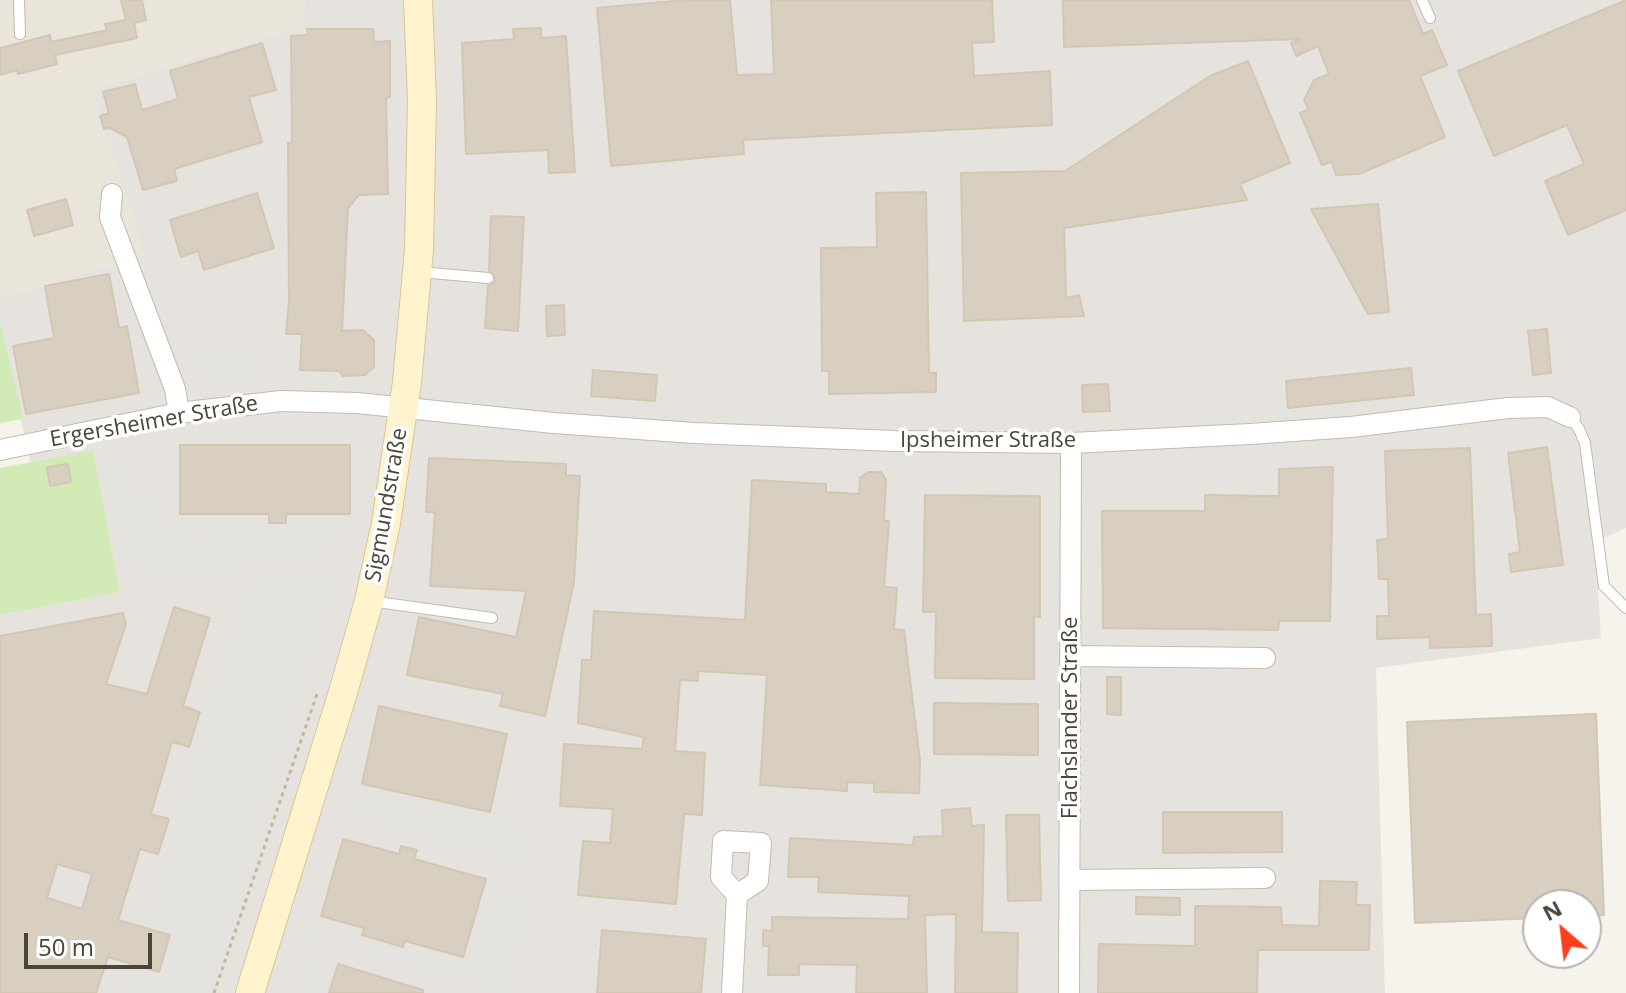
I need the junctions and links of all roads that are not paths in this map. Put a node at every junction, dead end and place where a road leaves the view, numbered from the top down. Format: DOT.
graph roads {
  1 [pos="19,0"];
  2 [pos="418,0"];
  3 [pos="1422,0"];
  4 [pos="1430,18"];
  5 [pos="20,34"];
  6 [pos="112,194"];
  7 [pos="418,272"];
  8 [pos="488,278"];
  9 [pos="404,408"];
  10 [pos="179,413"];
  11 [pos="1570,417"];
  12 [pos="1071,443"];
  13 [pos="0,450"];
  14 [pos="369,601"];
  15 [pos="1626,608"];
  16 [pos="492,618"];
  17 [pos="1071,656"];
  18 [pos="1265,658"];
  19 [pos="1265,878"];
  20 [pos="1070,880"];
  21 [pos="737,895"];
  22 [pos="250,993"];
  23 [pos="732,993"];
  24 [pos="1069,993"];
  1 -- 5 [label="lane"];
  2 -- 7 [label="main road, Sigmundstraße"];
  3 -- 4 [label="lane"];
  6 -- 10 [label="street"];
  7 -- 8 [label="lane"];
  7 -- 9 [label="main road, Sigmundstraße"];
  9 -- 10 [label="street, Ergersheimer Straße"];
  9 -- 12 [label="street, Ipsheimer Straße"];
  9 -- 14 [label="main road, Sigmundstraße"];
  10 -- 13 [label="street, Ergersheimer Straße"];
  11 -- 12 [label="street, Ipsheimer Straße"];
  11 -- 15 [label="lane"];
  12 -- 17 [label="street, Flachslander Straße"];
  14 -- 16 [label="lane"];
  14 -- 22 [label="main road, Sigmundstraße"];
  17 -- 18 [label="street"];
  17 -- 20 [label="street, Flachslander Straße"];
  19 -- 20 [label="street"];
  20 -- 24 [label="street, Flachslander Straße"];
  21 -- 23 [label="street"];
}
